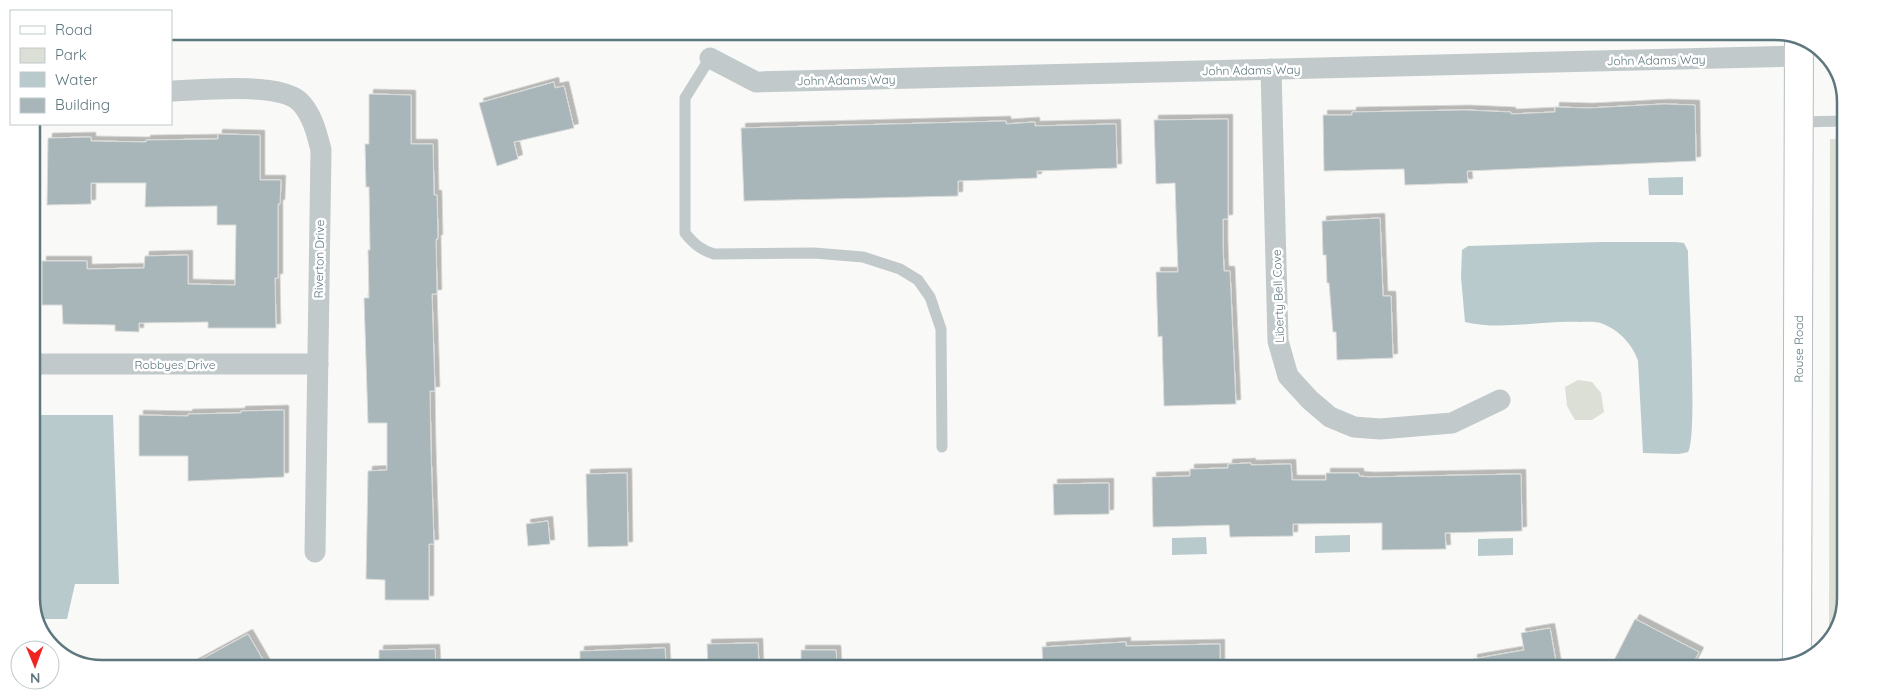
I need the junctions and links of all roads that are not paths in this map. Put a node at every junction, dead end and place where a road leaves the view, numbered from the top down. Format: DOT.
graph roads {
  1 [pos="1799,46"];
  2 [pos="710,58"];
  3 [pos="1271,69"];
  4 [pos="172,91"];
  5 [pos="1837,121"];
  6 [pos="1798,122"];
  7 [pos="40,364"];
  8 [pos="318,364"];
  9 [pos="1500,400"];
  10 [pos="942,447"];
  11 [pos="315,552"];
  12 [pos="1797,656"];
  1 -- 3 [label="street, John Adams Way"];
  1 -- 6 [label="street, Rouse Road"];
  2 -- 3 [label="street, John Adams Way"];
  2 -- 10 [label="lane"];
  3 -- 9 [label="street, Liberty Bell Cove"];
  4 -- 8 [label="street, Riverton Drive"];
  5 -- 6 [label="lane"];
  6 -- 12 [label="street, Rouse Road"];
  7 -- 8 [label="street, Robbyes Drive"];
  8 -- 11 [label="street, Riverton Drive"];
}
